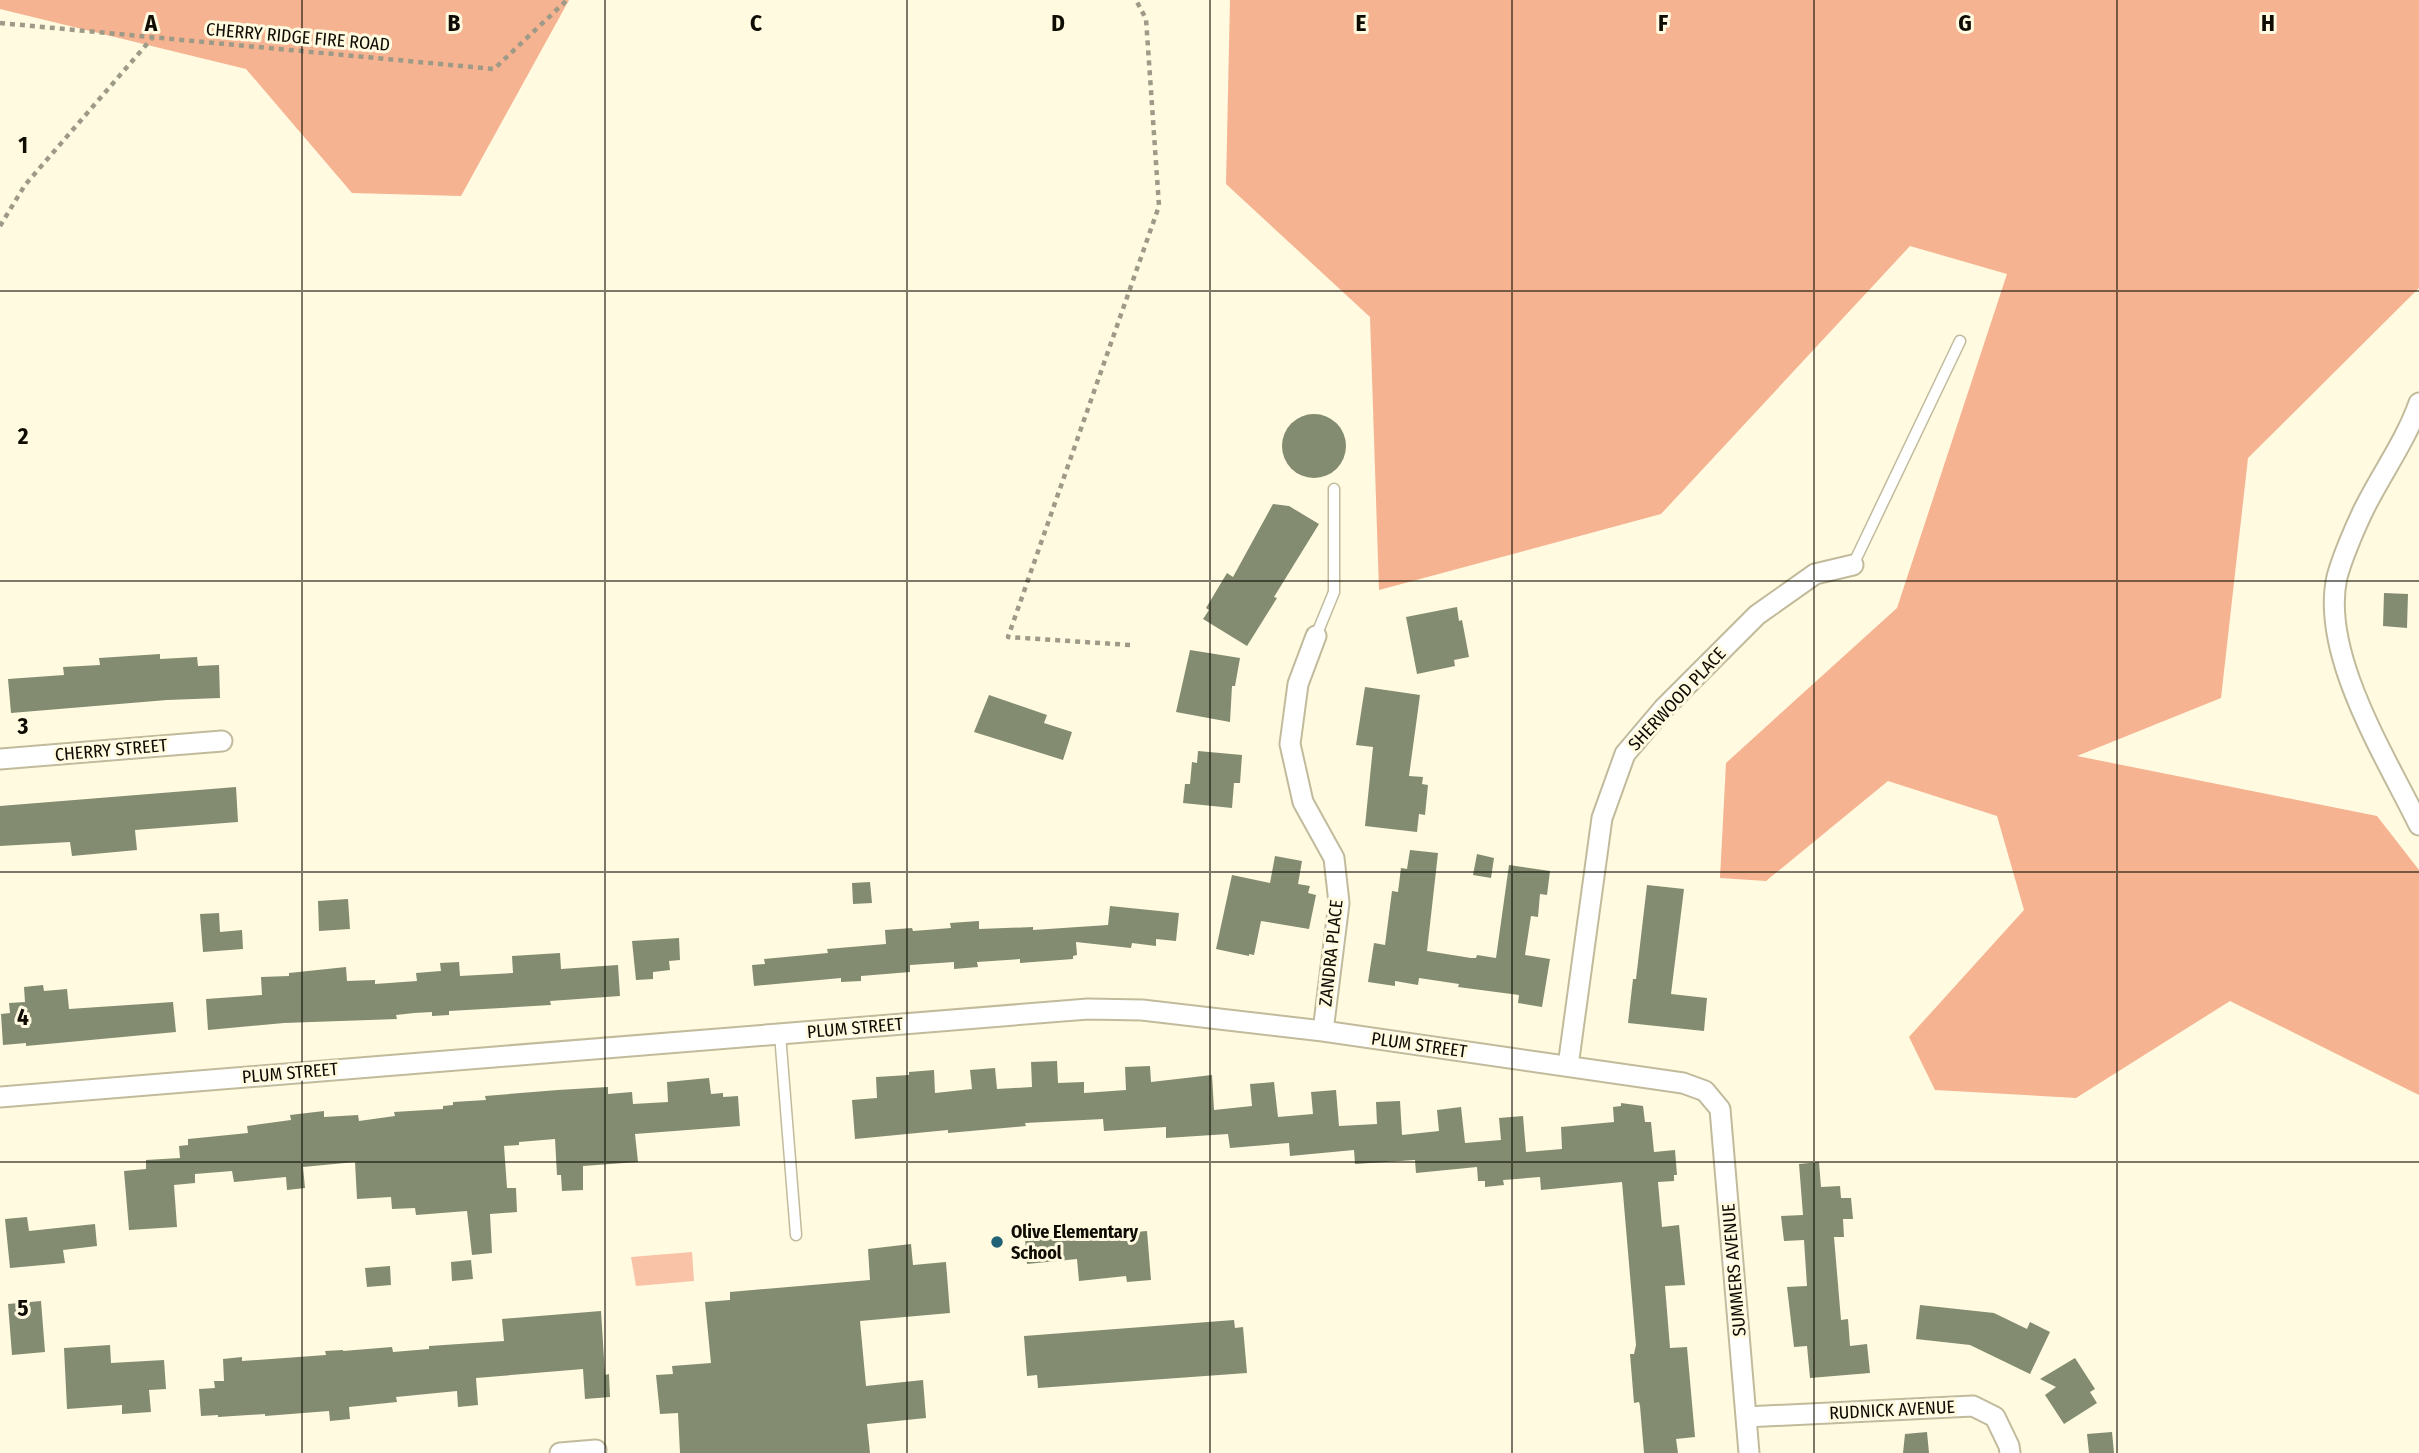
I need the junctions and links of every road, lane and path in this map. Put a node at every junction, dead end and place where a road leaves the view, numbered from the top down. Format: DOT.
graph roads {
  1 [pos="567,0"];
  2 [pos="1136,0"];
  3 [pos="0,23"];
  4 [pos="153,37"];
  5 [pos="0,226"];
  6 [pos="1960,341"];
  7 [pos="2419,403"];
  8 [pos="1334,489"];
  9 [pos="1853,565"];
  10 [pos="1316,636"];
  11 [pos="1130,645"];
  12 [pos="222,741"];
  13 [pos="0,759"];
  14 [pos="2419,825"];
  15 [pos="1323,1031"];
  16 [pos="780,1034"];
  17 [pos="1568,1066"];
  18 [pos="1705,1091"];
  19 [pos="0,1097"];
  20 [pos="796,1235"];
  21 [pos="1746,1417"];
  22 [pos="596,1450"];
  23 [pos="560,1453"];
  24 [pos="1749,1453"];
  25 [pos="2010,1453"];
  1 -- 4 [label="path, CHERRY RIDGE FIRE ROAD"];
  2 -- 11 [label="path"];
  3 -- 4 [label="path, CHERRY RIDGE FIRE ROAD"];
  4 -- 5 [label="path"];
  6 -- 9 [label="lane"];
  7 -- 14 [label="street"];
  8 -- 10 [label="lane"];
  9 -- 17 [label="street, SHERWOOD PLACE"];
  10 -- 15 [label="street, ZANDRA PLACE"];
  12 -- 13 [label="street, CHERRY STREET"];
  15 -- 16 [label="street, PLUM STREET"];
  15 -- 17 [label="street, PLUM STREET"];
  16 -- 19 [label="street, PLUM STREET"];
  16 -- 20 [label="lane"];
  17 -- 18 [label="street, PLUM STREET"];
  18 -- 21 [label="street, SUMMERS AVENUE"];
  21 -- 24 [label="street, SUMMERS AVENUE"];
  21 -- 25 [label="street, RUDNICK AVENUE"];
  22 -- 23 [label="street"];
}
